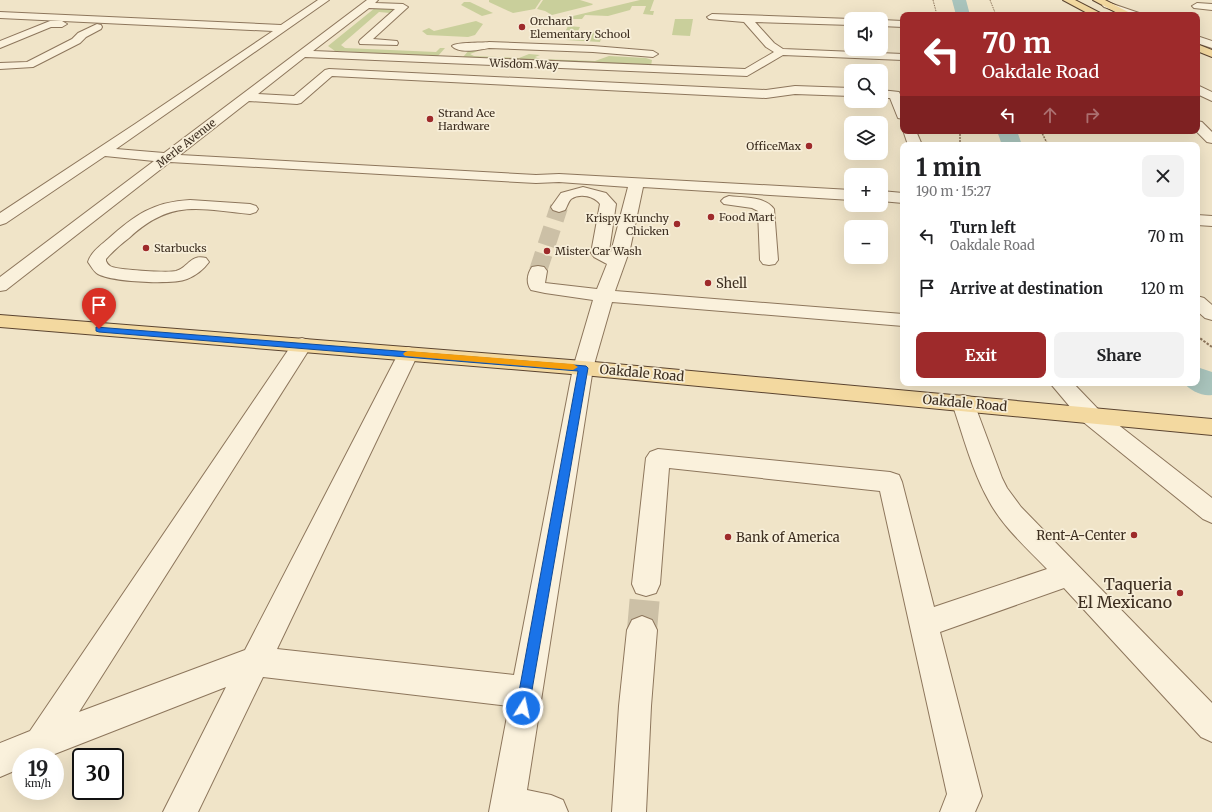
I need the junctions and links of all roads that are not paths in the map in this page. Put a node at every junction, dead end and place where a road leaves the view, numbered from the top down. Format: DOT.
graph roads {
  1 [pos="324,0"];
  2 [pos="1068,0"];
  3 [pos="1098,0"];
  4 [pos="369,3"];
  5 [pos="1107,5"];
  6 [pos="1197,6"];
  7 [pos="1212,7"];
  8 [pos="1092,12"];
  9 [pos="1122,12"];
  10 [pos="1127,12"];
  11 [pos="0,15"];
  12 [pos="712,17"];
  13 [pos="747,19"];
  14 [pos="888,23"];
  15 [pos="900,24"];
  16 [pos="844,27"];
  17 [pos="283,28"];
  18 [pos="1200,40"];
  19 [pos="261,43"];
  20 [pos="276,44"];
  21 [pos="403,44"];
  22 [pos="0,45"];
  23 [pos="1212,45"];
  24 [pos="1200,48"];
  25 [pos="300,50"];
  26 [pos="782,52"];
  27 [pos="1212,54"];
  28 [pos="900,57"];
  29 [pos="444,60"];
  30 [pos="0,66"];
  31 [pos="660,69"];
  32 [pos="1200,91"];
  33 [pos="844,92"];
  34 [pos="888,94"];
  35 [pos="246,97"];
  36 [pos="1212,97"];
  37 [pos="900,107"];
  38 [pos="1212,123"];
  39 [pos="1200,124"];
  40 [pos="1200,127"];
  41 [pos="1212,138"];
  42 [pos="102,152"];
  43 [pos="167,158"];
  44 [pos="635,189"];
  45 [pos="844,195"];
  46 [pos="888,197"];
  47 [pos="900,198"];
  48 [pos="559,207"];
  49 [pos="250,209"];
  50 [pos="0,220"];
  51 [pos="1200,220"];
  52 [pos="1212,221"];
  53 [pos="769,260"];
  54 [pos="200,262"];
  55 [pos="616,262"];
  56 [pos="538,271"];
  57 [pos="0,286"];
  58 [pos="604,296"];
  59 [pos="1200,304"];
  60 [pos="1212,314"];
  61 [pos="900,320"];
  62 [pos="0,321"];
  63 [pos="302,345"];
  64 [pos="408,354"];
  65 [pos="583,368"];
  66 [pos="1064,386"];
  67 [pos="963,403"];
  68 [pos="1090,415"];
  69 [pos="1212,427"];
  70 [pos="1212,512"];
  71 [pos="1069,574"];
  72 [pos="646,584"];
  73 [pos="924,624"];
  74 [pos="642,630"];
  75 [pos="255,662"];
  76 [pos="526,692"];
  77 [pos="1212,726"];
  78 [pos="41,743"];
  79 [pos="0,760"];
  80 [pos="507,807"];
  81 [pos="180,812"];
  82 [pos="551,812"];
  83 [pos="629,812"];
  84 [pos="957,812"];
  1 -- 17 [label="street"];
  2 -- 8 [label="main road"];
  3 -- 5 [label="main road"];
  4 -- 21 [label="street"];
  4 -- 25 [label="street, Merle Avenue"];
  5 -- 9 [label="main road"];
  5 -- 10 [label="street"];
  6 -- 7 [label="street"];
  11 -- 17 [label="street"];
  12 -- 13 [label="street"];
  13 -- 16 [label="street"];
  13 -- 26 [label="street"];
  14 -- 15 [label="street"];
  17 -- 19 [label="street"];
  18 -- 23 [label="street"];
  19 -- 20 [label="street"];
  19 -- 42 [label="street"];
  22 -- 30 [label="street"];
  24 -- 27 [label="main road"];
  25 -- 29 [label="street, Wisdom Way"];
  25 -- 35 [label="street, Merle Avenue"];
  26 -- 28 [label="street"];
  26 -- 31 [label="street, Wisdom Way"];
  29 -- 31 [label="street, Wisdom Way"];
  29 -- 31 [label="street"];
  32 -- 36 [label="street"];
  33 -- 35 [label="street"];
  34 -- 37 [label="street"];
  35 -- 43 [label="street, Merle Avenue"];
  38 -- 39 [label="street"];
  40 -- 41 [label="street"];
  42 -- 43 [label="street"];
  42 -- 50 [label="street"];
  43 -- 44 [label="street"];
  43 -- 57 [label="street, Merle Avenue"];
  44 -- 45 [label="street"];
  44 -- 53 [label="street"];
  44 -- 55 [label="street"];
  46 -- 47 [label="street"];
  48 -- 55 [label="street"];
  49 -- 54 [label="street"];
  51 -- 52 [label="street"];
  55 -- 58 [label="street"];
  56 -- 58 [label="street"];
  58 -- 61 [label="street"];
  58 -- 65 [label="street"];
  59 -- 60 [label="street"];
  62 -- 63 [label="main road, Oakdale Road"];
  63 -- 64 [label="main road, Oakdale Road"];
  63 -- 78 [label="street"];
  64 -- 65 [label="main road, Oakdale Road"];
  64 -- 75 [label="street"];
  65 -- 67 [label="main road, Oakdale Road"];
  65 -- 76 [label="street"];
  66 -- 68 [label="street"];
  67 -- 68 [label="main road, Oakdale Road"];
  67 -- 71 [label="street"];
  68 -- 69 [label="main road, Oakdale Road"];
  68 -- 70 [label="street"];
  71 -- 73 [label="street"];
  71 -- 77 [label="street"];
  72 -- 73 [label="street"];
  73 -- 84 [label="street"];
  74 -- 83 [label="street"];
  75 -- 76 [label="street"];
  75 -- 78 [label="street"];
  75 -- 81 [label="street"];
  76 -- 80 [label="street"];
  78 -- 79 [label="street"];
  80 -- 82 [label="street"];
}
